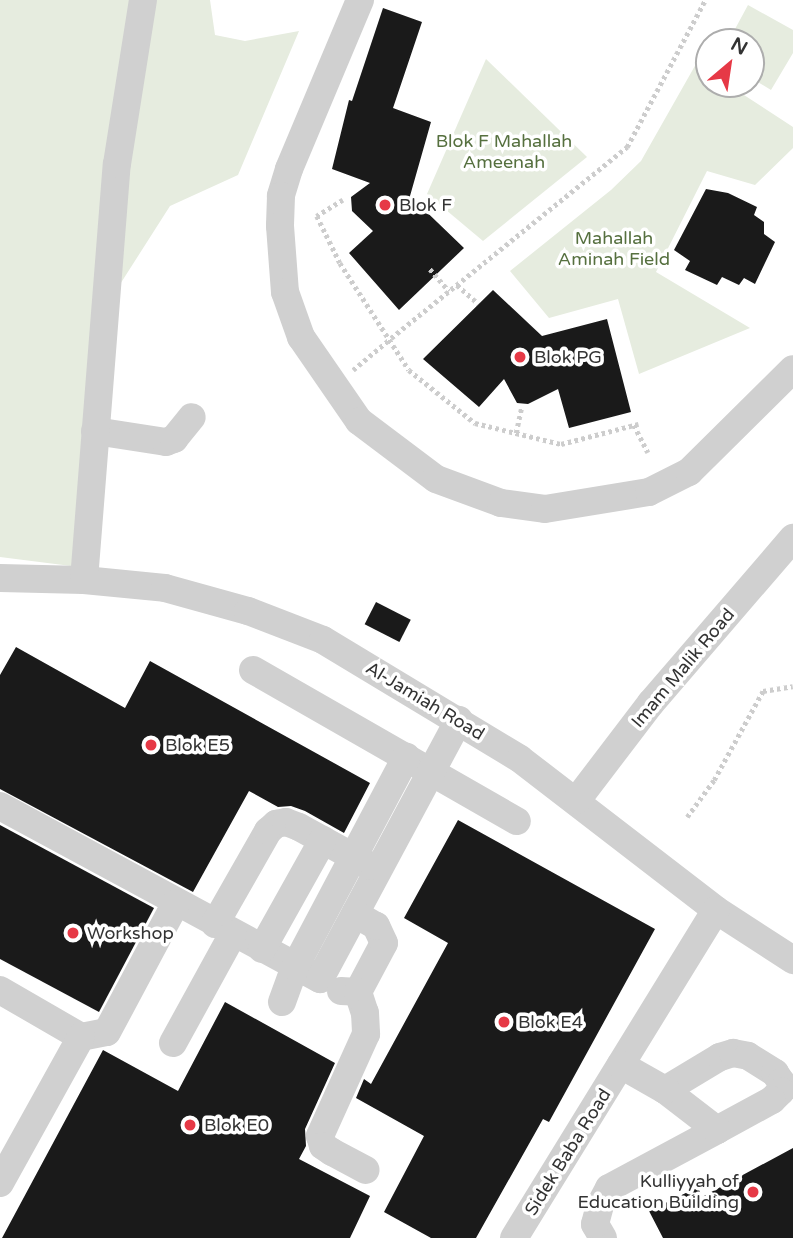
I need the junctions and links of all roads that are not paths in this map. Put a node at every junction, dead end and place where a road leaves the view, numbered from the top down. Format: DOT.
graph roads {
  1 [pos="143,0"];
  2 [pos="360,0"];
  3 [pos="793,369"];
  4 [pos="192,416"];
  5 [pos="95,431"];
  6 [pos="793,538"];
  7 [pos="0,578"];
  8 [pos="84,580"];
  9 [pos="253,670"];
  10 [pos="459,720"];
  11 [pos="407,757"];
  12 [pos="431,772"];
  13 [pos="577,800"];
  14 [pos="0,806"];
  15 [pos="517,821"];
  16 [pos="384,832"];
  17 [pos="323,840"];
  18 [pos="354,857"];
  19 [pos="378,871"];
  20 [pos="176,903"];
  21 [pos="716,910"];
  22 [pos="355,914"];
  23 [pos="224,929"];
  24 [pos="262,949"];
  25 [pos="793,960"];
  26 [pos="295,967"];
  27 [pos="320,979"];
  28 [pos="0,990"];
  29 [pos="358,992"];
  30 [pos="282,1002"];
  31 [pos="81,1037"];
  32 [pos="173,1043"];
  33 [pos="621,1065"];
  34 [pos="665,1090"];
  35 [pos="717,1130"];
  36 [pos="366,1170"];
  37 [pos="0,1183"];
  38 [pos="591,1233"];
  39 [pos="514,1238"];
  1 -- 5 [label="street"];
  2 -- 3 [label="street"];
  4 -- 5 [label="street"];
  5 -- 8 [label="street"];
  6 -- 13 [label="street, Imam Malik Road"];
  7 -- 8 [label="street, Al-Jamiah Road"];
  8 -- 10 [label="street, Al-Jamiah Road"];
  9 -- 11 [label="street"];
  10 -- 12 [label="street"];
  10 -- 13 [label="street, Al-Jamiah Road"];
  11 -- 12 [label="street"];
  11 -- 16 [label="street"];
  12 -- 15 [label="street"];
  12 -- 16 [label="street"];
  13 -- 21 [label="street, Al-Jamiah Road"];
  14 -- 20 [label="street"];
  16 -- 18 [label="street"];
  16 -- 19 [label="street"];
  17 -- 18 [label="street"];
  17 -- 23 [label="street"];
  17 -- 24 [label="street"];
  18 -- 19 [label="street"];
  18 -- 26 [label="street"];
  19 -- 22 [label="street"];
  20 -- 23 [label="street"];
  20 -- 31 [label="street"];
  21 -- 25 [label="street, Al-Jamiah Road"];
  21 -- 33 [label="street, Sidek Baba Road"];
  22 -- 27 [label="street"];
  22 -- 29 [label="street"];
  23 -- 24 [label="street"];
  23 -- 32 [label="street"];
  24 -- 26 [label="street"];
  26 -- 27 [label="street"];
  26 -- 30 [label="street"];
  27 -- 29 [label="street"];
  28 -- 31 [label="street"];
  29 -- 36 [label="street"];
  31 -- 37 [label="street"];
  33 -- 34 [label="street"];
  33 -- 39 [label="street, Sidek Baba Road"];
  34 -- 35 [label="street"];
  34 -- 35 [label="street"];
  35 -- 38 [label="street"];
}
